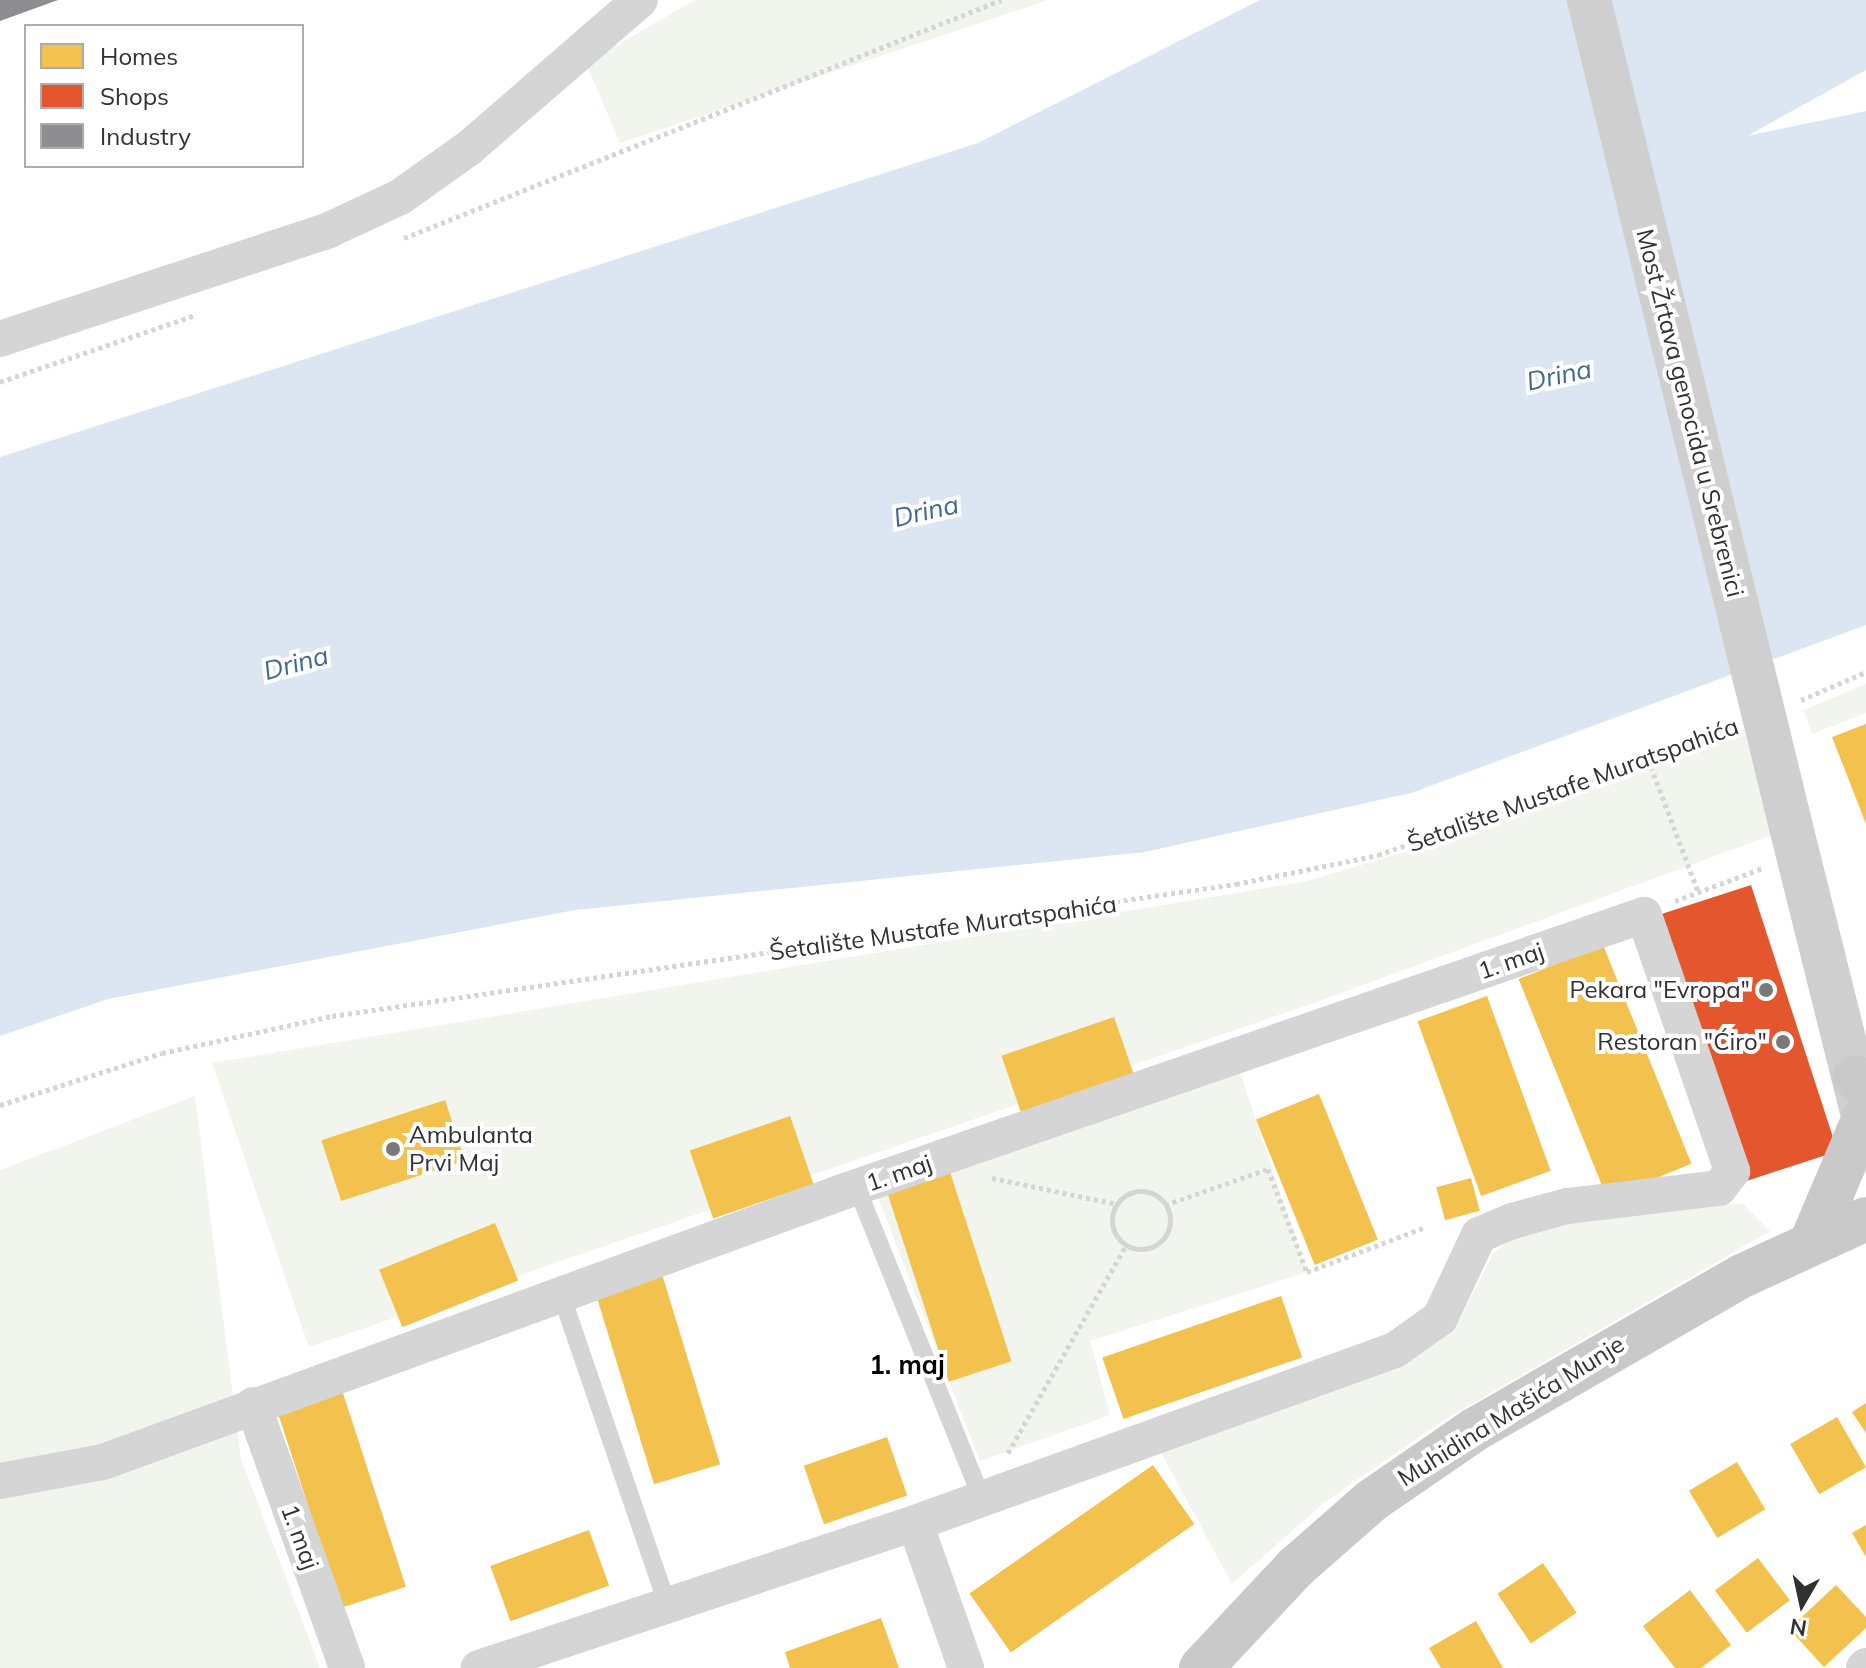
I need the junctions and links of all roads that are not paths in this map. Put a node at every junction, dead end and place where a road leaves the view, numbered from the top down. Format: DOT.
graph roads {
  1 [pos="640,0"];
  2 [pos="1589,0"];
  3 [pos="0,339"];
  4 [pos="1863,1101"];
  5 [pos="857,1188"];
  6 [pos="1866,1219"];
  7 [pos="1813,1238"];
  8 [pos="561,1294"];
  9 [pos="253,1405"];
  10 [pos="0,1481"];
  11 [pos="982,1499"];
  12 [pos="915,1523"];
  13 [pos="667,1604"];
  14 [pos="347,1668"];
  15 [pos="478,1668"];
  16 [pos="966,1668"];
  17 [pos="1201,1668"];
  1 -- 3 [label="street"];
  2 -- 4 [label="main road, Most Žrtava genocida u Srebrenici, bridge"];
  4 -- 7 [label="main road"];
  5 -- 8 [label="street, 1. maj"];
  5 -- 11 [label="lane"];
  5 -- 11 [label="street, 1. maj"];
  6 -- 7 [label="main road, Muhidina Mašića Munje"];
  7 -- 17 [label="main road, Muhidina Mašića Munje"];
  8 -- 9 [label="street, 1. maj"];
  8 -- 13 [label="lane"];
  9 -- 10 [label="street, 1. maj"];
  9 -- 14 [label="street, 1. maj"];
  11 -- 12 [label="street"];
  12 -- 13 [label="street"];
  12 -- 16 [label="street"];
  13 -- 15 [label="street"];
}
